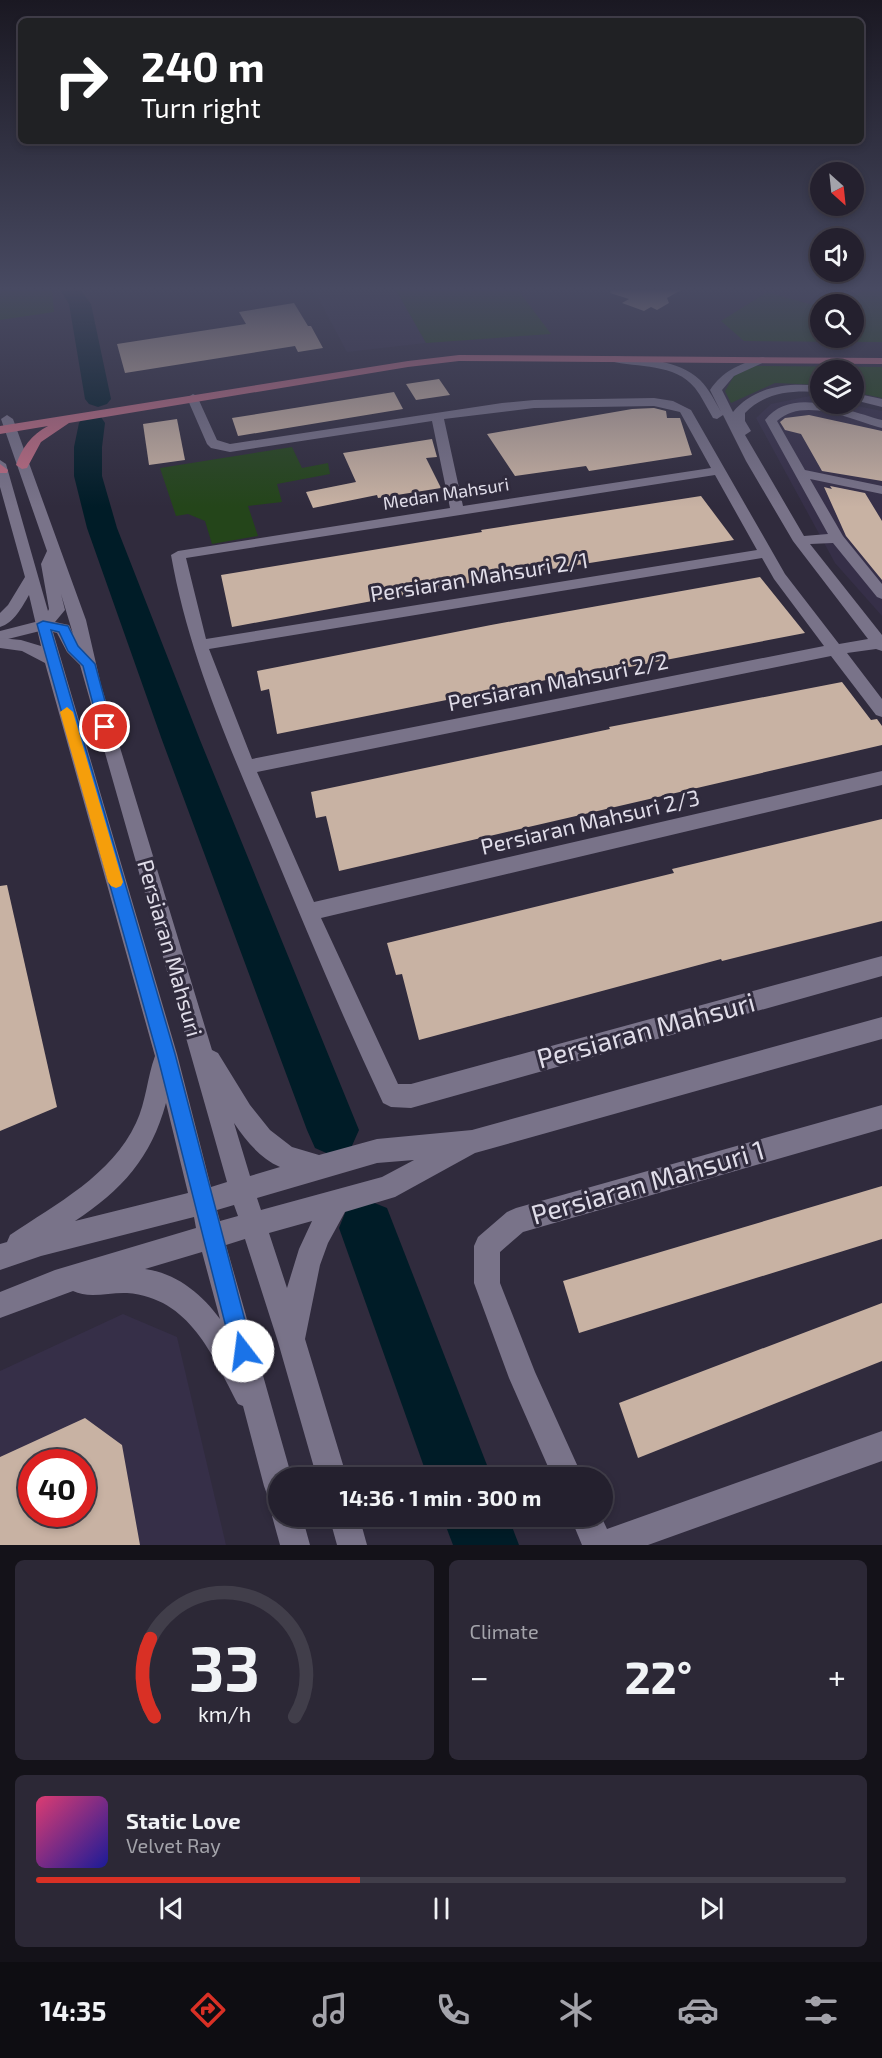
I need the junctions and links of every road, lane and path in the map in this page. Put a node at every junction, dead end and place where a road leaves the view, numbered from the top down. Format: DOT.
graph roads {
  1 [pos="379,362"];
  2 [pos="422,362"];
  3 [pos="632,362"];
  4 [pos="756,362"];
  5 [pos="810,389"];
  6 [pos="193,398"];
  7 [pos="864,398"];
  8 [pos="882,403"];
  9 [pos="84,415"];
  10 [pos="437,417"];
  11 [pos="4,424"];
  12 [pos="882,424"];
  13 [pos="752,461"];
  14 [pos="22,465"];
  15 [pos="1,468"];
  16 [pos="720,470"];
  17 [pos="801,473"];
  18 [pos="882,490"];
  19 [pos="457,511"];
  20 [pos="837,538"];
  21 [pos="800,541"];
  22 [pos="54,546"];
  23 [pos="766,553"];
  24 [pos="32,577"];
  25 [pos="882,594"];
  26 [pos="0,622"];
  27 [pos="43,624"];
  28 [pos="0,636"];
  29 [pos="0,643"];
  30 [pos="199,645"];
  31 [pos="880,645"];
  32 [pos="834,650"];
  33 [pos="52,660"];
  34 [pos="89,664"];
  35 [pos="882,711"];
  36 [pos="246,767"];
  37 [pos="882,778"];
  38 [pos="309,912"];
  39 [pos="882,966"];
  40 [pos="882,1028"];
  41 [pos="196,1036"];
  42 [pos="166,1054"];
  43 [pos="882,1117"];
  44 [pos="472,1142"];
  45 [pos="320,1168"];
  46 [pos="242,1190"];
  47 [pos="337,1201"];
  48 [pos="202,1202"];
  49 [pos="255,1225"];
  50 [pos="211,1236"];
  51 [pos="2,1257"];
  52 [pos="55,1283"];
  53 [pos="0,1305"];
  54 [pos="292,1342"];
  55 [pos="261,1420"];
  56 [pos="882,1446"];
  57 [pos="274,1467"];
  58 [pos="330,1467"];
  59 [pos="563,1467"];
  60 [pos="290,1527"];
  61 [pos="347,1527"];
  62 [pos="590,1527"];
  63 [pos="295,1545"];
  64 [pos="352,1545"];
  65 [pos="598,1545"];
  66 [pos="605,1545"];
  1 -- 11 [label="main road"];
  2 -- 6 [label="main road"];
  3 -- 13 [label="street"];
  4 -- 13 [label="street"];
  5 -- 13 [label="street"];
  6 -- 9 [label="main road"];
  6 -- 10 [label="street"];
  7 -- 8 [label="street"];
  9 -- 11 [label="main road"];
  9 -- 14 [label="main road"];
  10 -- 16 [label="street"];
  10 -- 19 [label="street"];
  11 -- 14 [label="street, Persiaran Mahsuri"];
  12 -- 17 [label="street"];
  13 -- 21 [label="street"];
  14 -- 22 [label="street, Persiaran Mahsuri"];
  15 -- 24 [label="street, Persiaran Mahsuri"];
  16 -- 19 [label="street, Medan Mahsuri"];
  16 -- 23 [label="street"];
  17 -- 18 [label="street"];
  17 -- 20 [label="street"];
  19 -- 30 [label="street, Medan Mahsuri"];
  20 -- 21 [label="street"];
  20 -- 25 [label="street"];
  21 -- 31 [label="street"];
  22 -- 27 [label="street"];
  22 -- 34 [label="street, Persiaran Mahsuri"];
  23 -- 30 [label="street, Persiaran Mahsuri 2/1"];
  23 -- 32 [label="street"];
  24 -- 26 [label="street"];
  24 -- 27 [label="street, Persiaran Mahsuri"];
  27 -- 28 [label="street"];
  27 -- 33 [label="street, Persiaran Mahsuri"];
  27 -- 34 [label="street"];
  29 -- 33 [label="street"];
  30 -- 36 [label="street"];
  31 -- 32 [label="street, Persiaran Mahsuri 2/2"];
  32 -- 35 [label="street"];
  32 -- 36 [label="street, Persiaran Mahsuri 2/2"];
  33 -- 42 [label="street, Persiaran Mahsuri"];
  34 -- 41 [label="street, Persiaran Mahsuri"];
  36 -- 38 [label="street"];
  37 -- 38 [label="street, Persiaran Mahsuri 2/3"];
  38 -- 39 [label="street, Persiaran Mahsuri"];
  40 -- 44 [label="street"];
  41 -- 45 [label="street"];
  41 -- 46 [label="street, Persiaran Mahsuri"];
  42 -- 48 [label="street, Persiaran Mahsuri"];
  42 -- 51 [label="street"];
  43 -- 59 [label="street, Persiaran Mahsuri 1"];
  44 -- 45 [label="street"];
  44 -- 47 [label="street"];
  45 -- 46 [label="street"];
  46 -- 48 [label="street"];
  46 -- 49 [label="street, Persiaran Mahsuri"];
  47 -- 49 [label="street"];
  47 -- 54 [label="street"];
  48 -- 50 [label="street, Persiaran Mahsuri"];
  48 -- 51 [label="street"];
  49 -- 50 [label="street"];
  49 -- 54 [label="street, Persiaran Mahsuri"];
  50 -- 52 [label="street"];
  50 -- 55 [label="street, Persiaran Mahsuri"];
  52 -- 53 [label="street"];
  52 -- 55 [label="street"];
  54 -- 58 [label="street, Persiaran Mahsuri"];
  55 -- 57 [label="street, Persiaran Mahsuri"];
  56 -- 66 [label="street"];
  60 -- 63 [label="street"];
  61 -- 64 [label="street"];
  62 -- 65 [label="street"];
}
